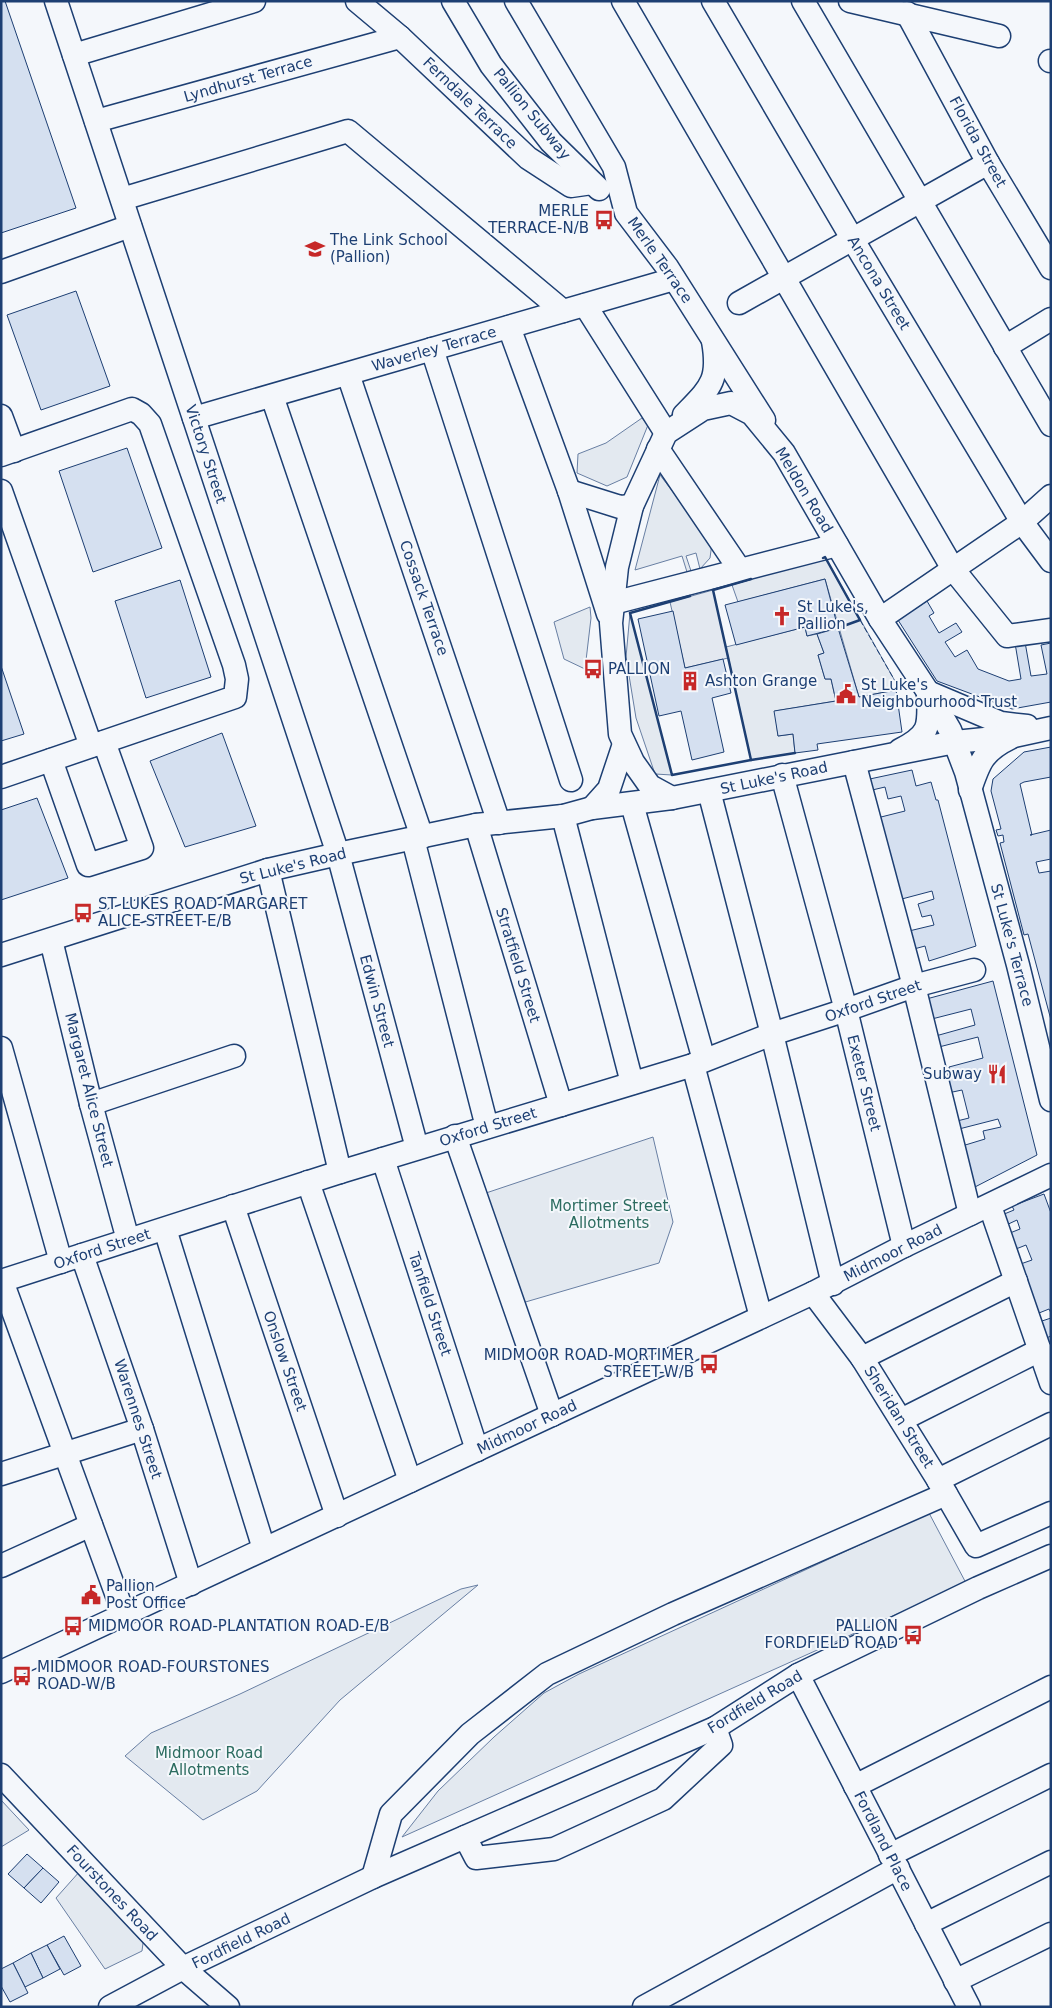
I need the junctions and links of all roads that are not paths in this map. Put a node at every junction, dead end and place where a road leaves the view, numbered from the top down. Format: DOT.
graph roads {
  1 [pos="56,1"];
  2 [pos="254,1"];
  3 [pos="356,1"];
  4 [pos="453,1"];
  5 [pos="516,1"];
  6 [pos="623,1"];
  7 [pos="714,1"];
  8 [pos="803,1"];
  9 [pos="850,1"];
  10 [pos="907,14"];
  11 [pos="999,36"];
  12 [pos="400,37"];
  13 [pos="74,55"];
  14 [pos="96,122"];
  15 [pos="988,162"];
  16 [pos="592,183"];
  17 [pos="122,199"];
  18 [pos="921,202"];
  19 [pos="626,213"];
  20 [pos="130,226"];
  21 [pos="853,240"];
  22 [pos="1051,268"];
  23 [pos="1,272"];
  24 [pos="674,279"];
  25 [pos="783,279"];
  26 [pos="739,304"];
  27 [pos="585,305"];
  28 [pos="563,311"];
  29 [pos="1051,319"];
  30 [pos="509,327"];
  31 [pos="712,338"];
  32 [pos="1005,347"];
  33 [pos="432,349"];
  34 [pos="348,374"];
  35 [pos="272,396"];
  36 [pos="1,416"];
  37 [pos="194,418"];
  38 [pos="1051,425"];
  39 [pos="662,441"];
  40 [pos="8,453"];
  41 [pos="784,453"];
  42 [pos="1,491"];
  43 [pos="569,491"];
  44 [pos="1051,496"];
  45 [pos="632,506"];
  46 [pos="1022,522"];
  47 [pos="837,545"];
  48 [pos="1051,562"];
  49 [pos="953,569"];
  50 [pos="740,570"];
  51 [pos="612,613"];
  52 [pos="880,619"];
  53 [pos="1051,630"];
  54 [pos="928,692"];
  55 [pos="1051,727"];
  56 [pos="1014,736"];
  57 [pos="955,742"];
  58 [pos="97,744"];
  59 [pos="624,744"];
  60 [pos="888,755"];
  61 [pos="52,760"];
  62 [pos="854,762"];
  63 [pos="782,775"];
  64 [pos="1,777"];
  65 [pos="571,780"];
  66 [pos="970,790"];
  67 [pos="708,791"];
  68 [pos="672,798"];
  69 [pos="632,804"];
  70 [pos="592,808"];
  71 [pos="563,816"];
  72 [pos="499,823"];
  73 [pos="476,825"];
  74 [pos="417,838"];
  75 [pos="338,854"];
  76 [pos="268,870"];
  77 [pos="50,940"];
  78 [pos="1,955"];
  79 [pos="974,970"];
  80 [pos="914,986"];
  81 [pos="846,1010"];
  82 [pos="772,1034"];
  83 [pos="1,1048"];
  84 [pos="234,1056"];
  85 [pos="698,1062"];
  86 [pos="632,1083"];
  87 [pos="1051,1100"];
  88 [pos="91,1104"];
  89 [pos="561,1105"];
  90 [pos="487,1127"];
  91 [pos="455,1136"];
  92 [pos="417,1148"];
  93 [pos="383,1158"];
  94 [pos="340,1172"];
  95 [pos="1051,1175"];
  96 [pos="308,1182"];
  97 [pos="233,1206"];
  98 [pos="980,1210"];
  99 [pos="165,1229"];
  100 [pos="128,1240"];
  101 [pos="904,1246"];
  102 [pos="82,1255"];
  103 [pos="61,1262"];
  104 [pos="2,1281"];
  105 [pos="1016,1281"];
  106 [pos="823,1289"];
  107 [pos="761,1317"];
  108 [pos="1040,1350"];
  109 [pos="862,1358"];
  110 [pos="1051,1383"];
  111 [pos="552,1415"];
  112 [pos="900,1420"];
  113 [pos="1051,1424"];
  114 [pos="142,1429"];
  115 [pos="477,1450"];
  116 [pos="65,1454"];
  117 [pos="1,1474"];
  118 [pos="410,1481"];
  119 [pos="942,1487"];
  120 [pos="1051,1513"];
  121 [pos="337,1516"];
  122 [pos="92,1525"];
  123 [pos="264,1549"];
  124 [pos="1051,1556"];
  125 [pos="1,1566"];
  126 [pos="191,1584"];
  127 [pos="124,1615"];
  128 [pos="1,1672"];
  129 [pos="798,1675"];
  130 [pos="1051,1687"];
  131 [pos="715,1728"];
  132 [pos="1,1775"];
  133 [pos="1051,1775"];
  134 [pos="855,1786"];
  135 [pos="465,1837"];
  136 [pos="894,1862"];
  137 [pos="1051,1862"];
  138 [pos="373,1877"];
  139 [pos="926,1924"];
  140 [pos="1051,1934"];
  141 [pos="183,1968"];
  142 [pos="956,1981"];
  143 [pos="110,2007"];
  144 [pos="228,2007"];
  145 [pos="644,2007"];
  146 [pos="969,2007"];
  1 -- 13 [label="street, Victory Street"];
  2 -- 13 [label="street"];
  3 -- 12 [label="street, Ferndale Terrace"];
  4 -- 16 [label="street, Pallion Subway"];
  5 -- 19 [label="street, Merle Terrace"];
  6 -- 25 [label="street"];
  7 -- 21 [label="street, Ancona Street"];
  8 -- 18 [label="street"];
  9 -- 10 [label="street"];
  10 -- 11 [label="street"];
  10 -- 15 [label="street, Florida Street"];
  12 -- 14 [label="street, Lyndhurst Terrace"];
  12 -- 16 [label="street, Ferndale Terrace"];
  13 -- 14 [label="street, Victory Street"];
  14 -- 17 [label="street, Victory Street"];
  15 -- 18 [label="street"];
  15 -- 22 [label="street, Florida Street"];
  16 -- 19 [label="street, Pallion Subway"];
  17 -- 20 [label="street, Victory Street"];
  17 -- 28 [label="street"];
  18 -- 21 [label="street"];
  18 -- 32 [label="street"];
  19 -- 24 [label="street, Merle Terrace"];
  20 -- 23 [label="street"];
  20 -- 37 [label="street, Victory Street"];
  21 -- 25 [label="street"];
  21 -- 46 [label="street, Ancona Street"];
  24 -- 27 [label="street, Waverley Terrace"];
  24 -- 31 [label="street, Merle Terrace"];
  25 -- 26 [label="street"];
  25 -- 49 [label="street"];
  27 -- 28 [label="street, Waverley Terrace"];
  27 -- 39 [label="street"];
  28 -- 30 [label="street, Waverley Terrace"];
  29 -- 32 [label="street"];
  30 -- 33 [label="street, Waverley Terrace"];
  30 -- 43 [label="street"];
  31 -- 39 [label="street, Merle Terrace"];
  31 -- 41 [label="street"];
  32 -- 38 [label="street"];
  33 -- 34 [label="street, Waverley Terrace"];
  33 -- 65 [label="street"];
  34 -- 35 [label="street, Waverley Terrace"];
  34 -- 72 [label="street, Cossack Terrace"];
  35 -- 37 [label="street, Waverley Terrace"];
  35 -- 74 [label="street"];
  36 -- 40 [label="street"];
  37 -- 75 [label="street, Victory Street"];
  39 -- 41 [label="street, Meldon Road"];
  39 -- 45 [label="street"];
  39 -- 50 [label="street"];
  40 -- 58 [label="street"];
  41 -- 47 [label="street, Meldon Road"];
  42 -- 58 [label="street"];
  43 -- 45 [label="street"];
  43 -- 51 [label="street"];
  44 -- 46 [label="street"];
  45 -- 51 [label="street"];
  46 -- 48 [label="street, Ancona Street"];
  46 -- 49 [label="street"];
  47 -- 50 [label="street"];
  47 -- 52 [label="street, Meldon Road"];
  49 -- 52 [label="street"];
  49 -- 53 [label="street"];
  50 -- 51 [label="street"];
  51 -- 59 [label="street"];
  52 -- 54 [label="street, Meldon Road"];
  54 -- 55 [label="street"];
  54 -- 57 [label="street, Meldon Road"];
  54 -- 60 [label="street"];
  55 -- 56 [label="street"];
  56 -- 57 [label="street, St Luke's Road"];
  56 -- 66 [label="street"];
  57 -- 60 [label="street, St Luke's Road"];
  57 -- 66 [label="street, Meldon Road"];
  58 -- 61 [label="street"];
  58 -- 61 [label="street"];
  59 -- 68 [label="street"];
  59 -- 70 [label="street"];
  60 -- 62 [label="street, St Luke's Road"];
  60 -- 66 [label="street"];
  61 -- 64 [label="street"];
  62 -- 63 [label="street, St Luke's Road"];
  62 -- 80 [label="street"];
  63 -- 67 [label="street, St Luke's Road"];
  63 -- 81 [label="street, Exeter Street"];
  66 -- 87 [label="street, St Luke's Terrace"];
  67 -- 68 [label="street, St Luke's Road"];
  67 -- 82 [label="street"];
  68 -- 69 [label="street, St Luke's Road"];
  69 -- 70 [label="street, St Luke's Road"];
  69 -- 85 [label="street"];
  70 -- 71 [label="street, St Luke's Road"];
  71 -- 72 [label="street, St Luke's Road"];
  71 -- 86 [label="street"];
  72 -- 73 [label="street, St Luke's Road"];
  73 -- 74 [label="street, St Luke's Road"];
  73 -- 89 [label="street, Stratfield Street"];
  74 -- 75 [label="street, St Luke's Road"];
  74 -- 90 [label="street"];
  75 -- 76 [label="street, St Luke's Road"];
  75 -- 92 [label="street, Edwin Street"];
  76 -- 77 [label="street, St Luke's Road"];
  76 -- 94 [label="street"];
  77 -- 78 [label="street, St Luke's Road"];
  77 -- 88 [label="street, Margaret Alice Street"];
  79 -- 80 [label="street, Oxford Street"];
  80 -- 81 [label="street, Oxford Street"];
  80 -- 98 [label="street"];
  81 -- 82 [label="street, Oxford Street"];
  81 -- 101 [label="street, Exeter Street"];
  82 -- 85 [label="street, Oxford Street"];
  82 -- 106 [label="street"];
  83 -- 103 [label="street"];
  84 -- 88 [label="street"];
  85 -- 86 [label="street, Oxford Street"];
  85 -- 107 [label="street"];
  86 -- 89 [label="street, Oxford Street"];
  88 -- 100 [label="street, Margaret Alice Street"];
  89 -- 90 [label="street, Oxford Street"];
  90 -- 91 [label="street, Oxford Street"];
  91 -- 92 [label="street, Oxford Street"];
  91 -- 111 [label="street"];
  92 -- 93 [label="street, Oxford Street"];
  93 -- 94 [label="street, Oxford Street"];
  93 -- 115 [label="street, Tanfield Street"];
  94 -- 96 [label="street, Oxford Street"];
  95 -- 98 [label="street, Midmoor Road"];
  96 -- 97 [label="street, Oxford Street"];
  96 -- 118 [label="street"];
  97 -- 99 [label="street, Oxford Street"];
  97 -- 121 [label="street, Onslow Street"];
  98 -- 101 [label="street, Midmoor Road"];
  98 -- 105 [label="street"];
  99 -- 100 [label="street, Oxford Street"];
  99 -- 123 [label="street"];
  100 -- 102 [label="street, Oxford Street"];
  101 -- 106 [label="street, Midmoor Road"];
  102 -- 103 [label="street, Oxford Street"];
  102 -- 114 [label="street, Warennes Street"];
  103 -- 104 [label="street, Oxford Street"];
  104 -- 116 [label="street"];
  105 -- 108 [label="street"];
  105 -- 109 [label="street"];
  106 -- 107 [label="street, Midmoor Road"];
  106 -- 109 [label="street, Sheridan Street"];
  107 -- 111 [label="street, Midmoor Road"];
  108 -- 110 [label="street"];
  108 -- 112 [label="street"];
  109 -- 112 [label="street, Sheridan Street"];
  111 -- 115 [label="street, Midmoor Road"];
  112 -- 119 [label="street, Sheridan Street"];
  113 -- 119 [label="street"];
  114 -- 116 [label="street"];
  114 -- 126 [label="street, Warennes Street"];
  115 -- 118 [label="street, Midmoor Road"];
  116 -- 117 [label="street"];
  116 -- 122 [label="street"];
  118 -- 121 [label="street, Midmoor Road"];
  119 -- 120 [label="street, Sheridan Street"];
  119 -- 138 [label="street"];
  121 -- 123 [label="street, Midmoor Road"];
  122 -- 125 [label="street"];
  122 -- 127 [label="street"];
  123 -- 126 [label="street, Midmoor Road"];
  124 -- 129 [label="street, Fordfield Road"];
  126 -- 127 [label="street, Midmoor Road"];
  127 -- 128 [label="street, Midmoor Road"];
  129 -- 131 [label="street, Fordfield Road"];
  129 -- 134 [label="street, Fordland Place"];
  130 -- 134 [label="street"];
  131 -- 135 [label="street, Fordfield Road"];
  131 -- 135 [label="street"];
  132 -- 141 [label="street, Fourstones Road"];
  133 -- 136 [label="street"];
  134 -- 136 [label="street, Fordland Place"];
  135 -- 138 [label="street, Fordfield Road"];
  136 -- 139 [label="street, Fordland Place"];
  136 -- 145 [label="street"];
  137 -- 139 [label="street"];
  138 -- 141 [label="street, Fordfield Road"];
  139 -- 142 [label="street, Fordland Place"];
  140 -- 142 [label="street"];
  141 -- 143 [label="street, Fordfield Road"];
  141 -- 144 [label="street, Fourstones Road"];
  142 -- 146 [label="street, Fordland Place"];
}
